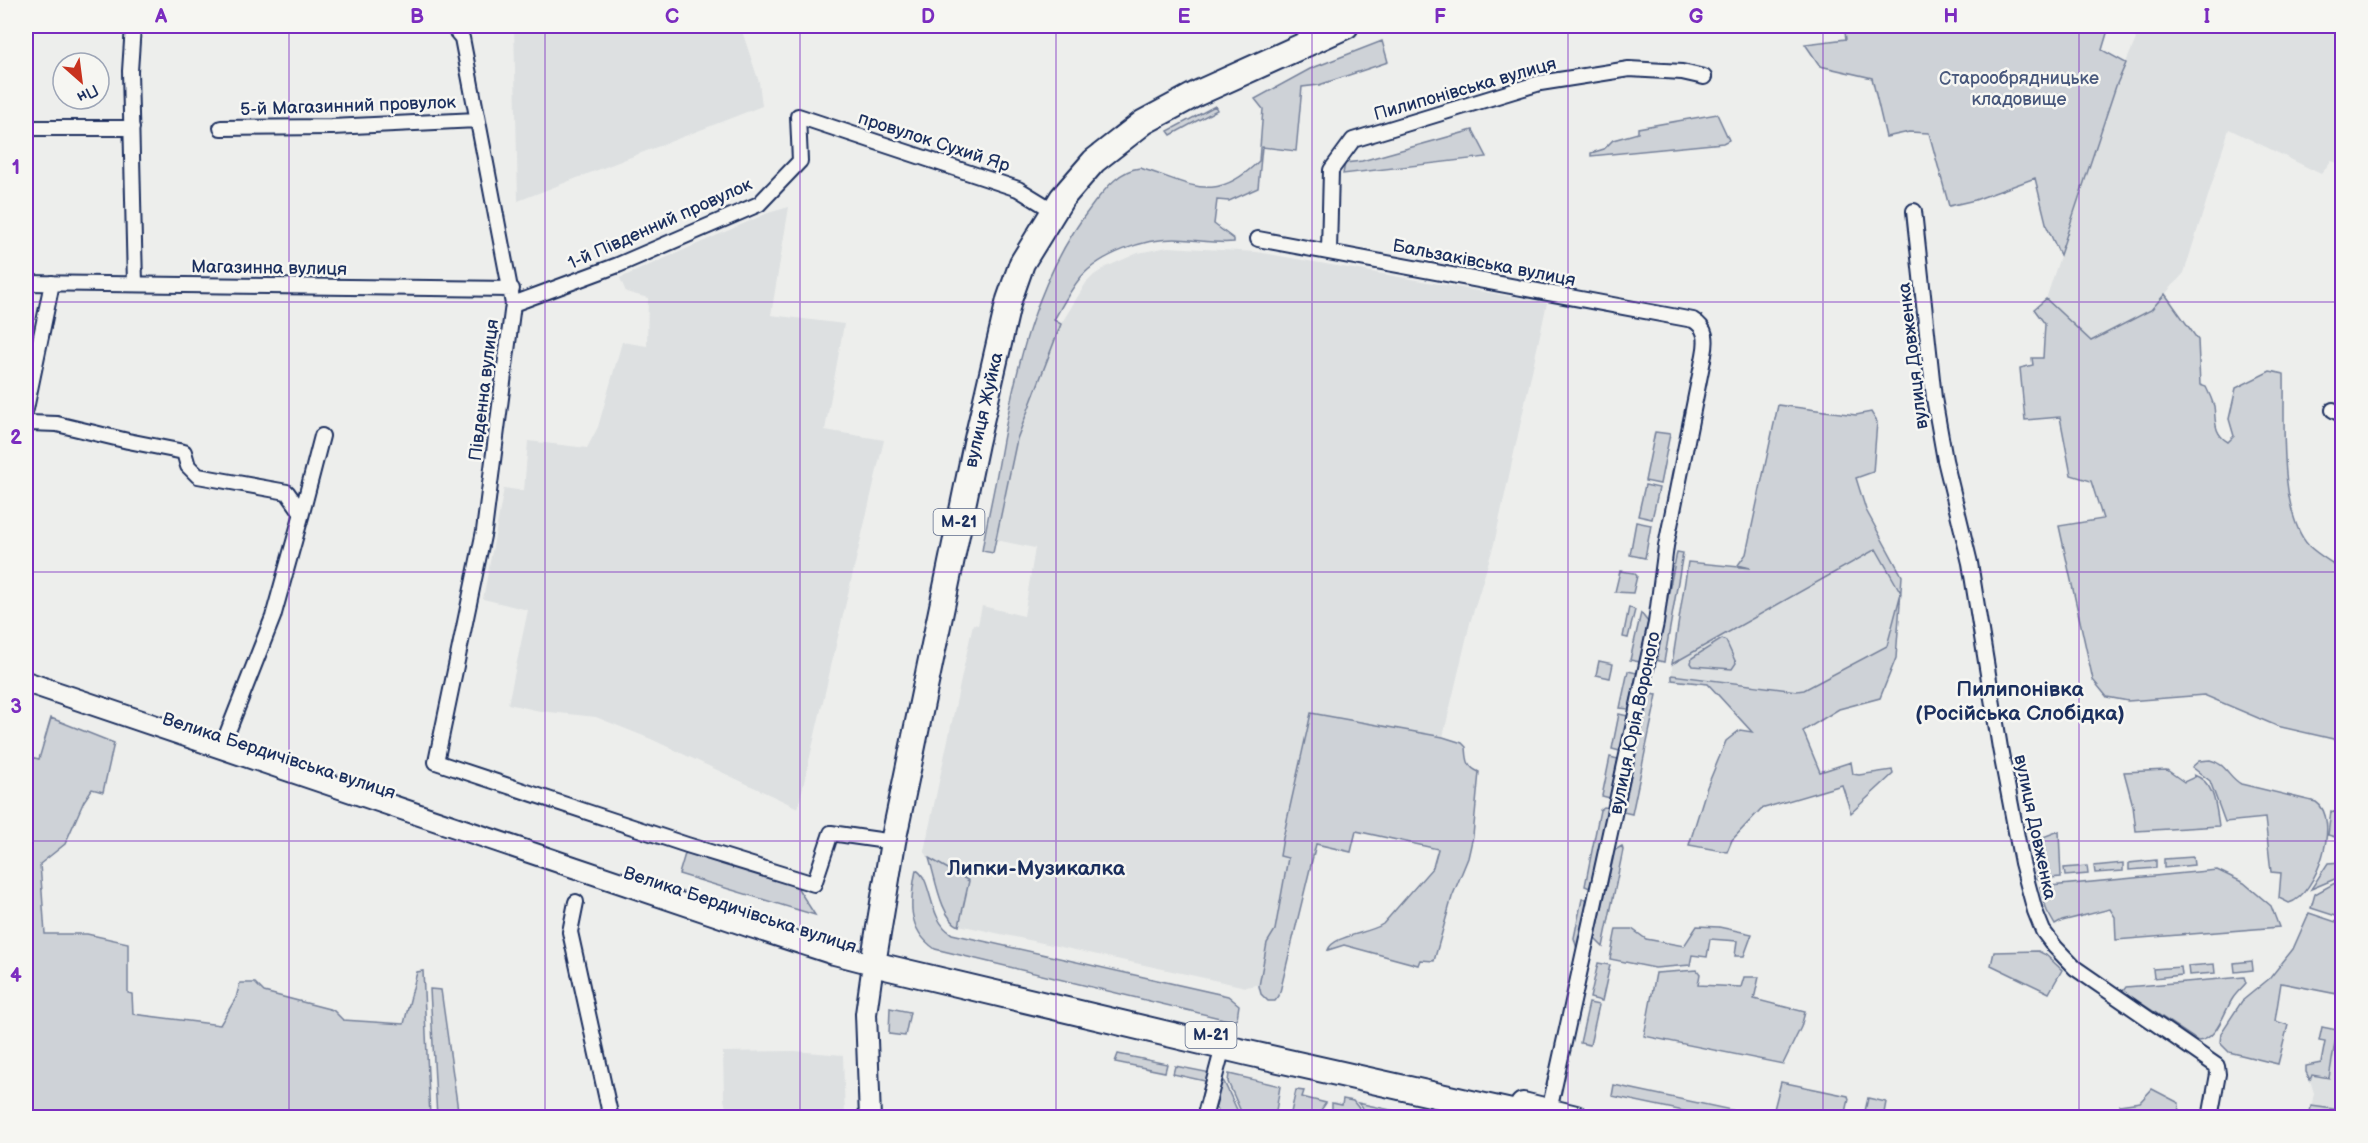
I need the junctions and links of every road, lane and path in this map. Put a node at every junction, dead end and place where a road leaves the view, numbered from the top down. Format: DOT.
graph roads {
  1 [pos="133,26"];
  2 [pos="452,26"];
  3 [pos="1346,26"];
  4 [pos="1704,77"];
  5 [pos="798,116"];
  6 [pos="477,120"];
  7 [pos="26,128"];
  8 [pos="132,128"];
  9 [pos="221,128"];
  10 [pos="1054,211"];
  11 [pos="1914,211"];
  12 [pos="1258,238"];
  13 [pos="1329,251"];
  14 [pos="26,282"];
  15 [pos="52,283"];
  16 [pos="135,284"];
  17 [pos="512,289"];
  18 [pos="513,304"];
  19 [pos="1701,327"];
  20 [pos="26,409"];
  21 [pos="26,425"];
  22 [pos="322,436"];
  23 [pos="302,513"];
  24 [pos="26,671"];
  25 [pos="26,682"];
  26 [pos="225,739"];
  27 [pos="893,842"];
  28 [pos="576,902"];
  29 [pos="874,958"];
  30 [pos="1223,1047"];
  31 [pos="1545,1115"];
  32 [pos="611,1118"];
  33 [pos="870,1118"];
  34 [pos="1204,1118"];
  35 [pos="1576,1118"];
  36 [pos="2211,1118"];
  1 -- 8 [label="street"];
  2 -- 6 [label="street, Південна вулиця"];
  3 -- 10 [label="highway, вулиця Жуйка / М-21"];
  4 -- 13 [label="street, Пилипонівська вулиця"];
  5 -- 10 [label="street, провулок Сухий Яр"];
  5 -- 18 [label="street, 1-й Південний провулок"];
  6 -- 9 [label="street, 5-й Магазинний провулок"];
  6 -- 17 [label="street, Південна вулиця"];
  7 -- 8 [label="street"];
  8 -- 16 [label="street"];
  10 -- 27 [label="highway, вулиця Жуйка / М-21"];
  11 -- 36 [label="street, вулиця Довженка"];
  12 -- 13 [label="street, Бальзаківська вулиця"];
  13 -- 19 [label="street, Бальзаківська вулиця"];
  14 -- 15 [label="street, Магазинна вулиця"];
  15 -- 16 [label="street, Магазинна вулиця"];
  15 -- 20 [label="street"];
  16 -- 17 [label="street, Магазинна вулиця"];
  17 -- 18 [label="street, Південна вулиця"];
  18 -- 27 [label="street, Південна вулиця"];
  19 -- 31 [label="street, вулиця Юрія Вороного"];
  21 -- 23 [label="street"];
  22 -- 23 [label="street"];
  23 -- 26 [label="street"];
  24 -- 26 [label="main road, Велика Бердичівська вулиця"];
  25 -- 29 [label="main road, Велика Бердичівська вулиця"];
  26 -- 29 [label="main road, Велика Бердичівська вулиця"];
  27 -- 29 [label="highway, вулиця Жуйка / М-21"];
  28 -- 32 [label="street"];
  29 -- 30 [label="highway, Велика Бердичівська вулиця / М-21"];
  29 -- 31 [label="highway, Велика Бердичівська вулиця / М-21"];
  29 -- 33 [label="main road"];
  30 -- 31 [label="highway, Велика Бердичівська вулиця / М-21"];
  30 -- 34 [label="street"];
  31 -- 35 [label="highway, Велика Бердичівська вулиця / М-21"];
}
